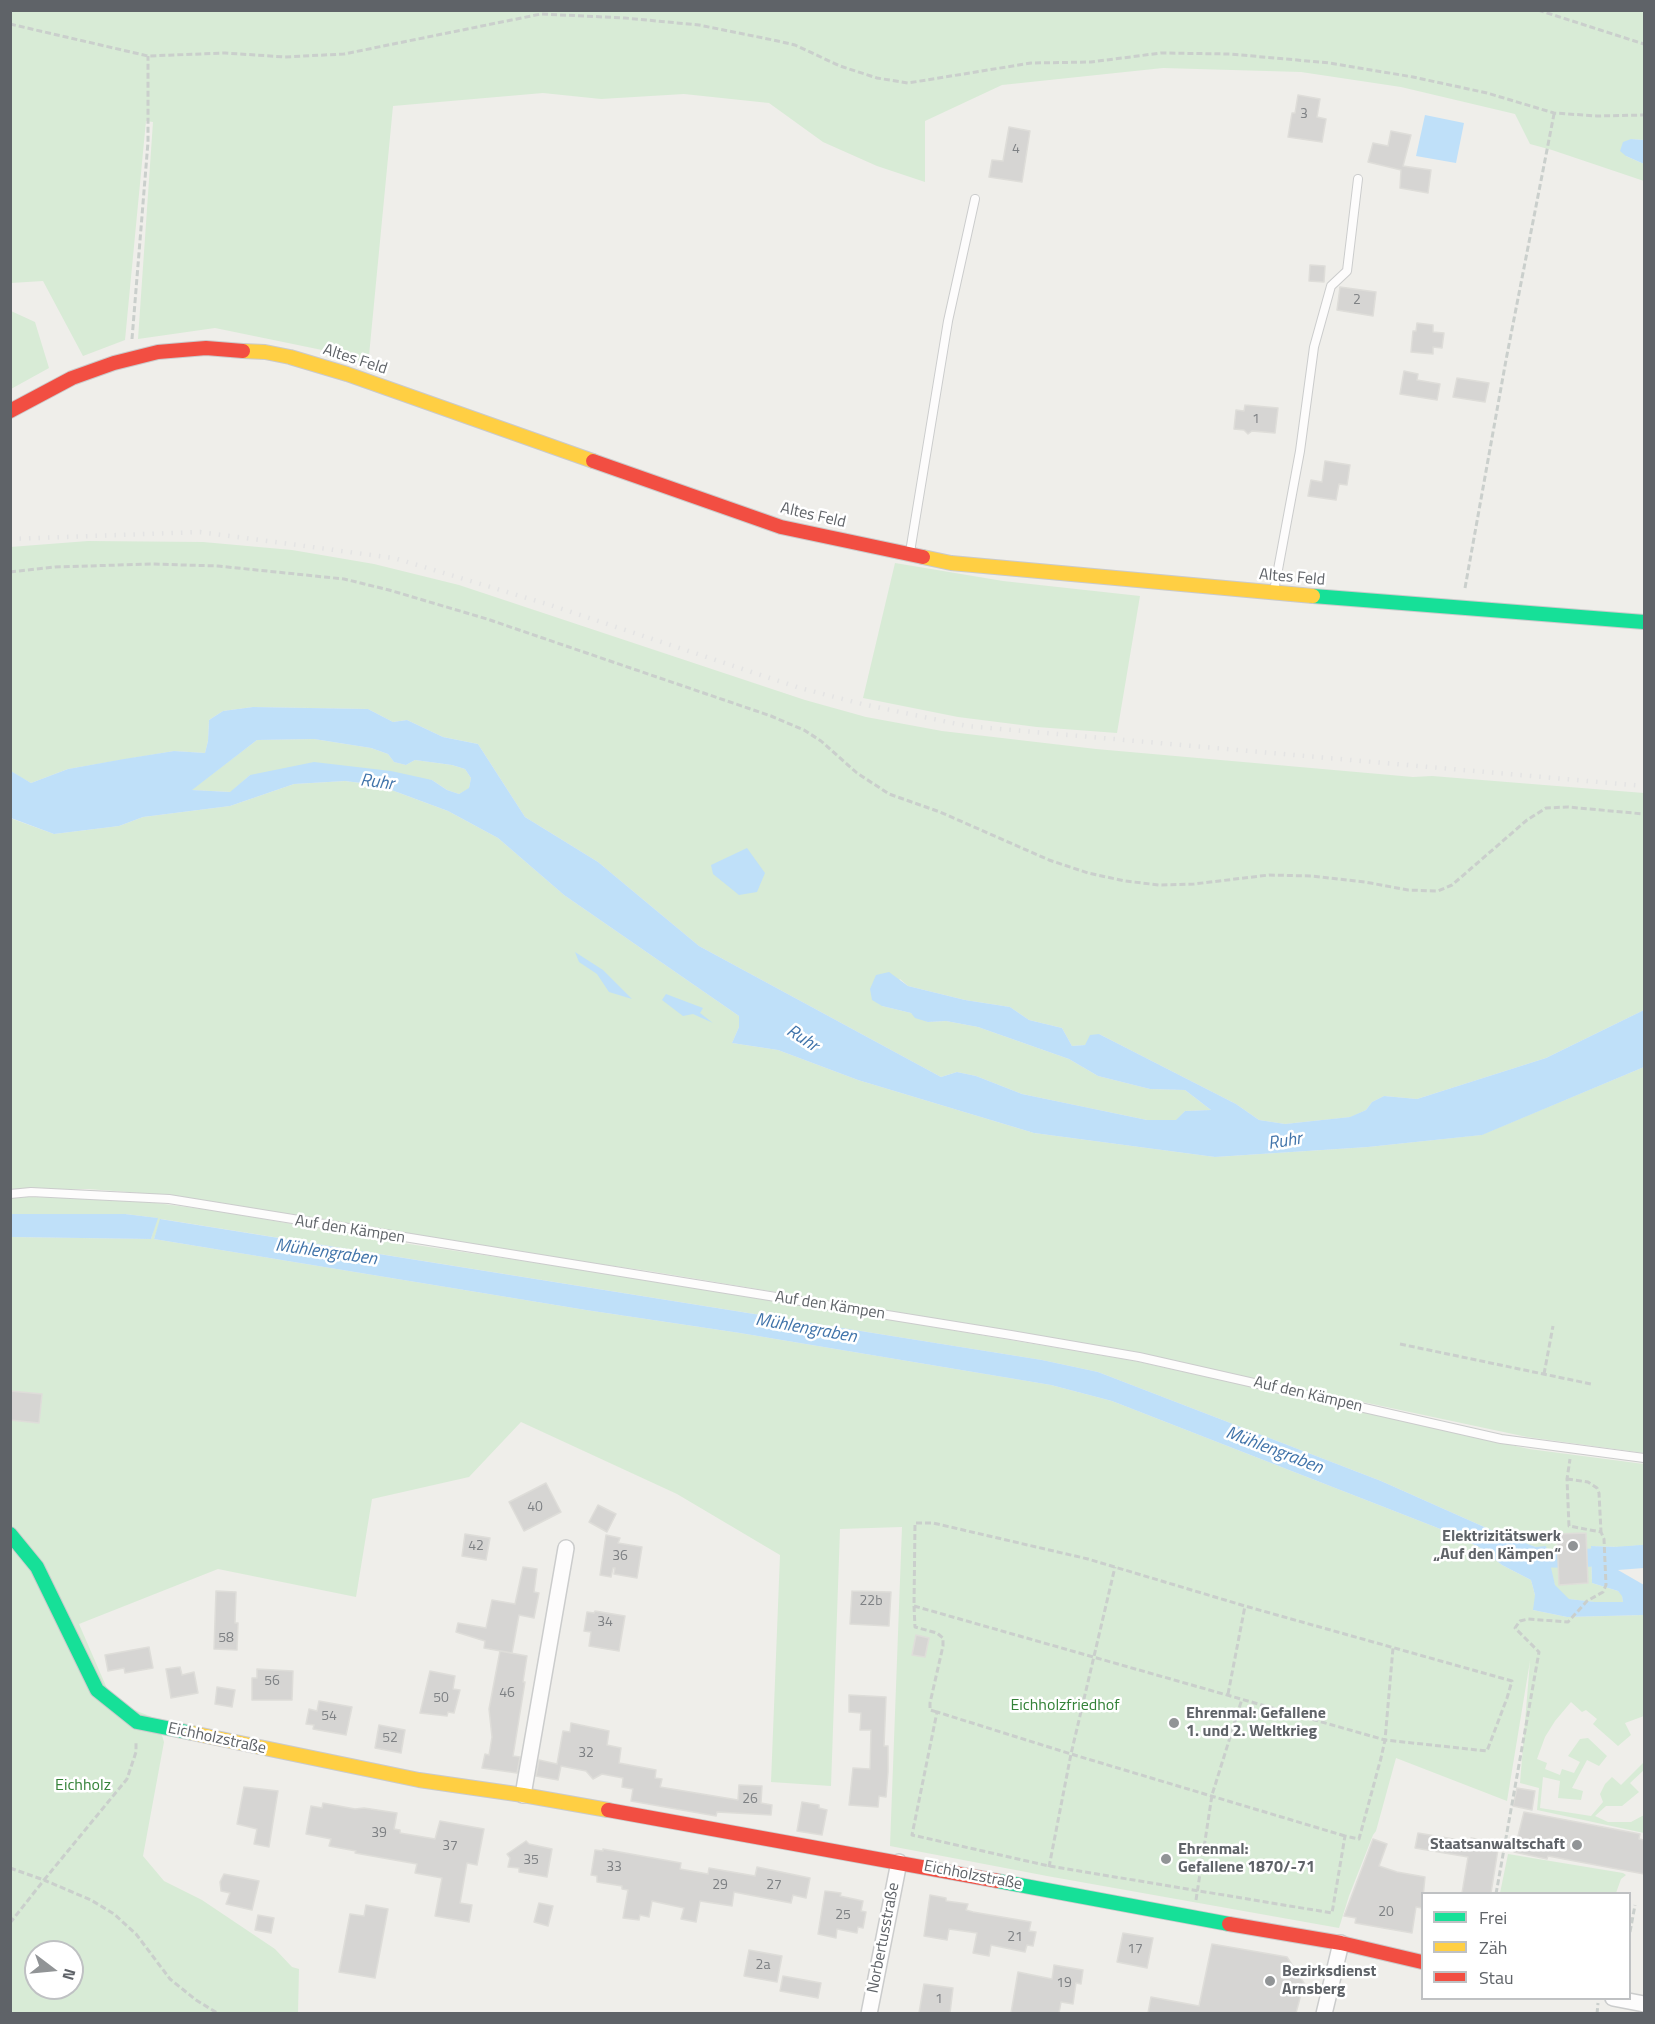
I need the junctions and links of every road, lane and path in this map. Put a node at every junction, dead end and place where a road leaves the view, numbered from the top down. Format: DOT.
graph roads {
  1 [pos="1538,10"];
  2 [pos="10,24"];
  3 [pos="1644,44"];
  4 [pos="148,56"];
  5 [pos="1554,113"];
  6 [pos="1644,115"];
  7 [pos="1358,179"];
  8 [pos="975,199"];
  9 [pos="130,358"];
  10 [pos="10,411"];
  11 [pos="910,555"];
  12 [pos="10,572"];
  13 [pos="1274,593"];
  14 [pos="1462,608"];
  15 [pos="1644,622"];
  16 [pos="1644,814"];
  17 [pos="10,1194"];
  18 [pos="1553,1326"];
  19 [pos="1400,1344"];
  20 [pos="1544,1374"];
  21 [pos="1591,1384"];
  22 [pos="1574,1450"];
  23 [pos="1644,1458"];
  24 [pos="1567,1479"];
  25 [pos="1601,1532"];
  26 [pos="10,1534"];
  27 [pos="566,1548"];
  28 [pos="1115,1567"];
  29 [pos="914,1606"];
  30 [pos="1245,1606"];
  31 [pos="1393,1648"];
  32 [pos="1093,1656"];
  33 [pos="1228,1694"];
  34 [pos="1242,1699"];
  35 [pos="937,1712"];
  36 [pos="137,1722"];
  37 [pos="1385,1740"];
  38 [pos="1071,1754"];
  39 [pos="523,1795"];
  40 [pos="1212,1795"];
  41 [pos="1345,1836"];
  42 [pos="899,1862"];
  43 [pos="1049,1866"];
  44 [pos="10,1868"];
  45 [pos="44,1880"];
  46 [pos="1045,1890"];
  47 [pos="1197,1891"];
  48 [pos="1496,1892"];
  49 [pos="1635,1905"];
  50 [pos="10,1923"];
  51 [pos="1631,1923"];
  52 [pos="1341,1943"];
  53 [pos="1421,1962"];
  54 [pos="1623,2000"];
  55 [pos="1644,2004"];
  56 [pos="219,2013"];
  57 [pos="869,2013"];
  58 [pos="1324,2013"];
  1 -- 3 [label="path"];
  2 -- 4 [label="path"];
  4 -- 5 [label="path"];
  4 -- 9 [label="path"];
  5 -- 6 [label="path"];
  5 -- 14 [label="path"];
  7 -- 13 [label="lane"];
  8 -- 11 [label="lane"];
  9 -- 10 [label="main road, Altes Feld"];
  9 -- 11 [label="main road, Altes Feld"];
  11 -- 13 [label="main road, Altes Feld"];
  12 -- 16 [label="path"];
  13 -- 14 [label="main road, Altes Feld"];
  14 -- 15 [label="main road, Altes Feld"];
  17 -- 22 [label="lane, Auf den Kämpen"];
  18 -- 20 [label="path"];
  19 -- 20 [label="path"];
  20 -- 21 [label="path"];
  22 -- 23 [label="lane, Auf den Kämpen"];
  22 -- 24 [label="path"];
  24 -- 25 [label="path"];
  24 -- 25 [label="path"];
  25 -- 48 [label="path"];
  26 -- 36 [label="main road, Eichholzstraße"];
  27 -- 39 [label="street"];
  28 -- 29 [label="path"];
  28 -- 30 [label="path"];
  28 -- 32 [label="path"];
  29 -- 32 [label="path"];
  29 -- 35 [label="path"];
  30 -- 31 [label="path"];
  30 -- 33 [label="path"];
  31 -- 37 [label="path"];
  31 -- 37 [label="path"];
  32 -- 33 [label="path"];
  32 -- 38 [label="path"];
  33 -- 34 [label="path"];
  34 -- 37 [label="path"];
  34 -- 40 [label="path"];
  35 -- 38 [label="path"];
  35 -- 43 [label="path"];
  36 -- 39 [label="main road, Eichholzstraße"];
  36 -- 45 [label="path"];
  37 -- 41 [label="path"];
  38 -- 40 [label="path"];
  38 -- 43 [label="path"];
  39 -- 42 [label="main road, Eichholzstraße"];
  40 -- 41 [label="path"];
  40 -- 47 [label="path"];
  41 -- 47 [label="path"];
  42 -- 46 [label="main road, Eichholzstraße"];
  42 -- 57 [label="street, Norbertusstraße"];
  43 -- 46 [label="path"];
  43 -- 47 [label="path"];
  44 -- 45 [label="path"];
  45 -- 50 [label="path"];
  45 -- 56 [label="path"];
  46 -- 52 [label="main road, Eichholzstraße"];
  49 -- 51 [label="path"];
  52 -- 53 [label="main road, Eichholzstraße"];
  52 -- 58 [label="street"];
  54 -- 55 [label="street"];
}
